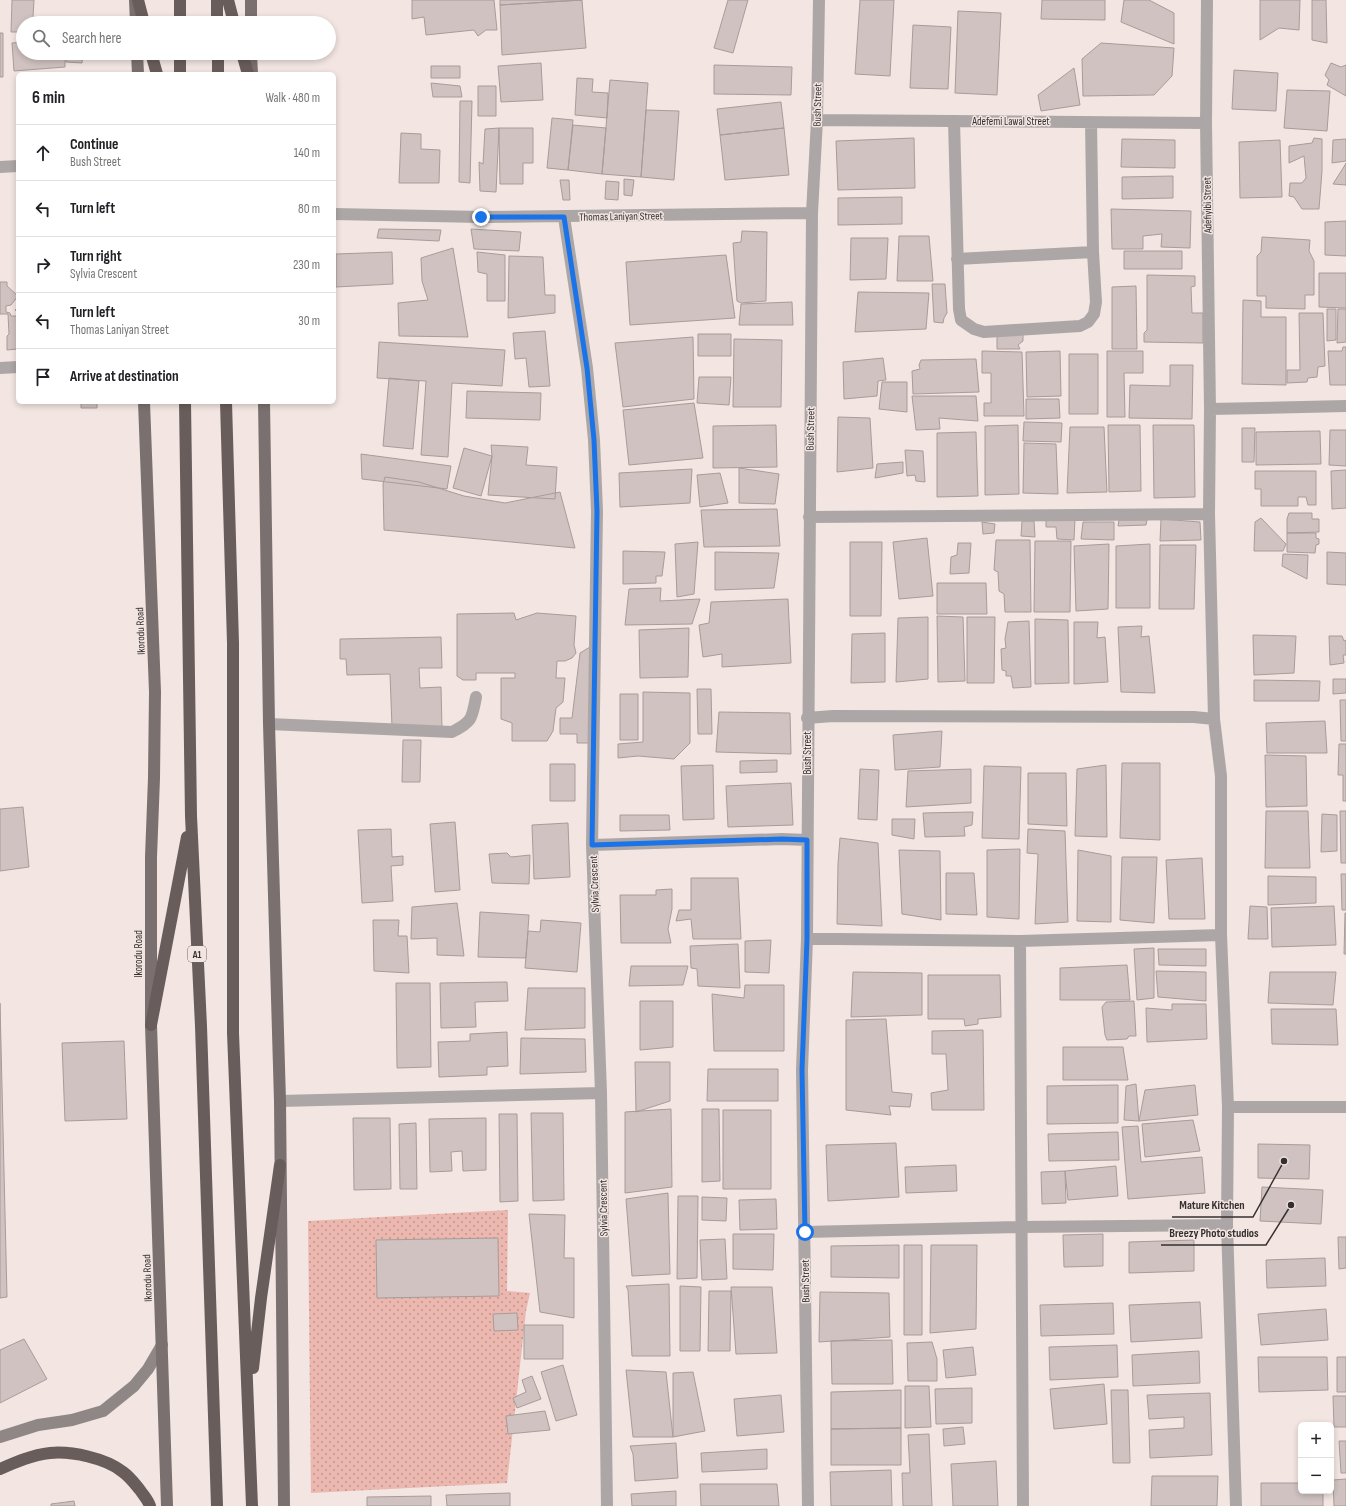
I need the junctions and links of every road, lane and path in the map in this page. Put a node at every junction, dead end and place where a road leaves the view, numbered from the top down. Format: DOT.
graph roads {
  1 [pos="137,0"];
  2 [pos="180,0"];
  3 [pos="217,0"];
  4 [pos="228,0"];
  5 [pos="251,0"];
  6 [pos="819,0"];
  7 [pos="1207,0"];
  8 [pos="136,16"];
  9 [pos="142,16"];
  10 [pos="180,16"];
  11 [pos="217,16"];
  12 [pos="232,16"];
  13 [pos="251,16"];
  14 [pos="137,60"];
  15 [pos="153,60"];
  16 [pos="180,60"];
  17 [pos="218,60"];
  18 [pos="244,60"];
  19 [pos="251,60"];
  20 [pos="138,72"];
  21 [pos="156,72"];
  22 [pos="180,72"];
  23 [pos="218,72"];
  24 [pos="247,72"];
  25 [pos="252,72"];
  26 [pos="817,120"];
  27 [pos="954,121"];
  28 [pos="1091,122"];
  29 [pos="1206,123"];
  30 [pos="16,166"];
  31 [pos="0,167"];
  32 [pos="812,213"];
  33 [pos="336,214"];
  34 [pos="564,217"];
  35 [pos="1093,252"];
  36 [pos="958,259"];
  37 [pos="16,367"];
  38 [pos="0,368"];
  39 [pos="144,404"];
  40 [pos="185,404"];
  41 [pos="226,404"];
  42 [pos="264,404"];
  43 [pos="1346,406"];
  44 [pos="1210,409"];
  45 [pos="1209,514"];
  46 [pos="809,517"];
  47 [pos="476,697"];
  48 [pos="807,718"];
  49 [pos="1214,719"];
  50 [pos="269,724"];
  51 [pos="191,816"];
  52 [pos="807,840"];
  53 [pos="592,845"];
  54 [pos="1221,934"];
  55 [pos="807,939"];
  56 [pos="1020,941"];
  57 [pos="151,1025"];
  58 [pos="601,1093"];
  59 [pos="280,1101"];
  60 [pos="1228,1107"];
  61 [pos="1346,1107"];
  62 [pos="280,1166"];
  63 [pos="1227,1225"];
  64 [pos="1021,1227"];
  65 [pos="805,1232"];
  66 [pos="162,1345"];
  67 [pos="248,1407"];
  68 [pos="0,1437"];
  69 [pos="0,1470"];
  70 [pos="150,1506"];
  71 [pos="167,1506"];
  72 [pos="217,1506"];
  73 [pos="252,1506"];
  74 [pos="284,1506"];
  75 [pos="608,1506"];
  76 [pos="808,1506"];
  77 [pos="1023,1506"];
  78 [pos="1236,1506"];
  1 -- 8 [label="main road"];
  1 -- 9 [label="highway"];
  2 -- 10 [label="highway"];
  3 -- 11 [label="highway"];
  4 -- 12 [label="highway"];
  5 -- 13 [label="main road"];
  6 -- 26 [label="street, Bush Street"];
  7 -- 29 [label="street, Adefiyibi Street"];
  14 -- 20 [label="main road"];
  15 -- 21 [label="highway"];
  16 -- 22 [label="highway"];
  17 -- 23 [label="highway"];
  18 -- 24 [label="highway"];
  19 -- 25 [label="main road"];
  26 -- 27 [label="street, Adefemi Lawal Street"];
  26 -- 32 [label="street, Bush Street"];
  27 -- 28 [label="street, Adefemi Lawal Street"];
  27 -- 36 [label="street"];
  28 -- 29 [label="street, Adefemi Lawal Street"];
  28 -- 35 [label="street"];
  29 -- 44 [label="street, Adefiyibi Street"];
  30 -- 31 [label="street"];
  32 -- 34 [label="street, Thomas Laniyan Street"];
  32 -- 46 [label="street, Bush Street"];
  33 -- 34 [label="street, Thomas Laniyan Street"];
  34 -- 53 [label="street, Sylvia Crescent"];
  35 -- 36 [label="street"];
  35 -- 36 [label="street"];
  37 -- 38 [label="street"];
  39 -- 57 [label="main road, Ikorodu Road"];
  40 -- 51 [label="highway, A1"];
  41 -- 67 [label="highway"];
  42 -- 50 [label="main road"];
  43 -- 44 [label="street"];
  44 -- 45 [label="street, Adefiyibi Street"];
  45 -- 46 [label="street"];
  45 -- 49 [label="street, Adefiyibi Street"];
  46 -- 48 [label="street, Bush Street"];
  47 -- 50 [label="street"];
  48 -- 49 [label="street"];
  48 -- 52 [label="street, Bush Street"];
  49 -- 54 [label="street, Adefiyibi Street"];
  50 -- 59 [label="main road"];
  51 -- 57 [label="highway"];
  51 -- 72 [label="highway, A1"];
  52 -- 53 [label="street"];
  52 -- 55 [label="street, Bush Street"];
  53 -- 58 [label="street, Sylvia Crescent"];
  54 -- 56 [label="street"];
  54 -- 60 [label="street, Adefiyibi Street"];
  55 -- 56 [label="street"];
  55 -- 65 [label="street, Bush Street"];
  56 -- 64 [label="street"];
  57 -- 66 [label="main road, Ikorodu Road"];
  58 -- 59 [label="street"];
  58 -- 75 [label="street, Sylvia Crescent"];
  59 -- 62 [label="main road"];
  60 -- 61 [label="street"];
  60 -- 63 [label="street, Adefiyibi Street"];
  62 -- 67 [label="highway"];
  62 -- 74 [label="main road"];
  63 -- 64 [label="street"];
  63 -- 78 [label="street, Adefiyibi Street"];
  64 -- 65 [label="street"];
  64 -- 77 [label="street"];
  65 -- 76 [label="street, Bush Street"];
  66 -- 68 [label="main road"];
  66 -- 71 [label="main road, Ikorodu Road"];
  67 -- 73 [label="highway"];
  69 -- 70 [label="highway"];
}
